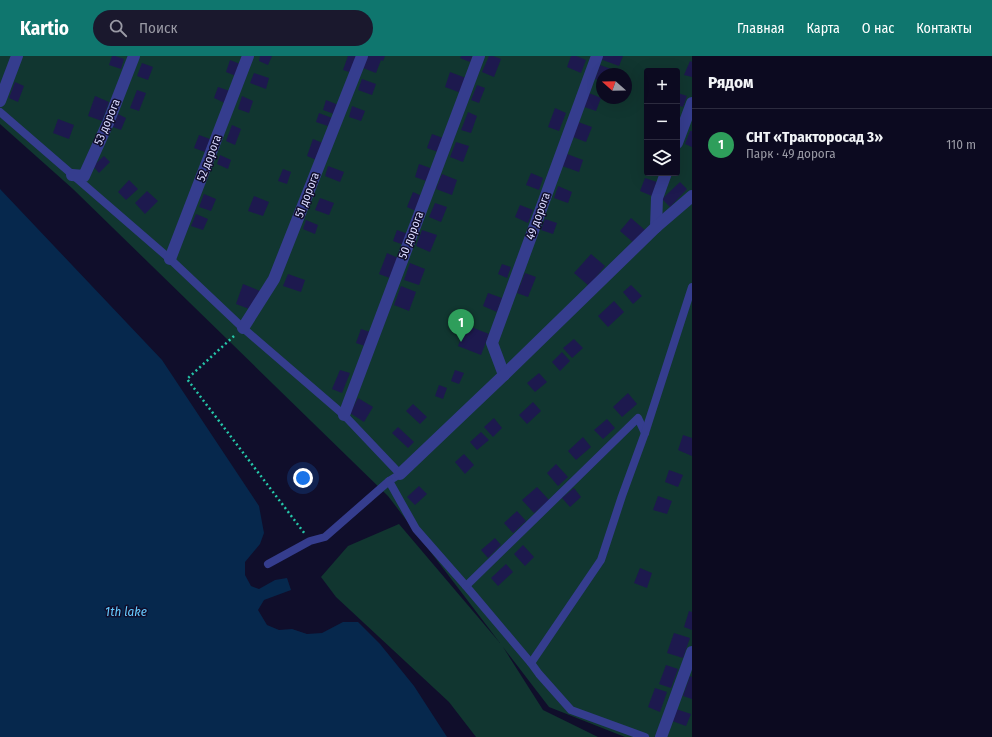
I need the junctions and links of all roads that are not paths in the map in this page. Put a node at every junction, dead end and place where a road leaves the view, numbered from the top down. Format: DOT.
graph roads {
  1 [pos="17,56"];
  2 [pos="134,56"];
  3 [pos="248,56"];
  4 [pos="362,56"];
  5 [pos="479,56"];
  6 [pos="597,56"];
  7 [pos="0,101"];
  8 [pos="692,102"];
  9 [pos="0,112"];
  10 [pos="678,140"];
  11 [pos="72,175"];
  12 [pos="665,176"];
  13 [pos="690,201"];
  14 [pos="656,227"];
  15 [pos="170,259"];
  16 [pos="692,287"];
  17 [pos="243,328"];
  18 [pos="504,376"];
  19 [pos="344,415"];
  20 [pos="646,433"];
  21 [pos="400,474"];
  22 [pos="389,482"];
  23 [pos="268,564"];
  24 [pos="466,586"];
  25 [pos="692,652"];
  26 [pos="531,663"];
  27 [pos="645,737"];
  28 [pos="661,737"];
  1 -- 7 [label="street"];
  2 -- 11 [label="street, 53 дорога"];
  3 -- 15 [label="street, 52 дорога"];
  4 -- 17 [label="street, 51 дорога"];
  5 -- 19 [label="street, 50 дорога"];
  6 -- 18 [label="street, 49 дорога"];
  8 -- 10 [label="street"];
  9 -- 11 [label="lane"];
  11 -- 15 [label="lane"];
  12 -- 14 [label="street"];
  13 -- 14 [label="street"];
  14 -- 18 [label="street"];
  15 -- 17 [label="lane"];
  16 -- 20 [label="lane"];
  17 -- 19 [label="lane"];
  18 -- 21 [label="street"];
  19 -- 21 [label="lane"];
  20 -- 24 [label="lane"];
  20 -- 26 [label="lane"];
  21 -- 22 [label="lane"];
  22 -- 23 [label="lane"];
  22 -- 24 [label="lane"];
  24 -- 26 [label="lane"];
  25 -- 28 [label="street"];
  26 -- 27 [label="lane"];
}
